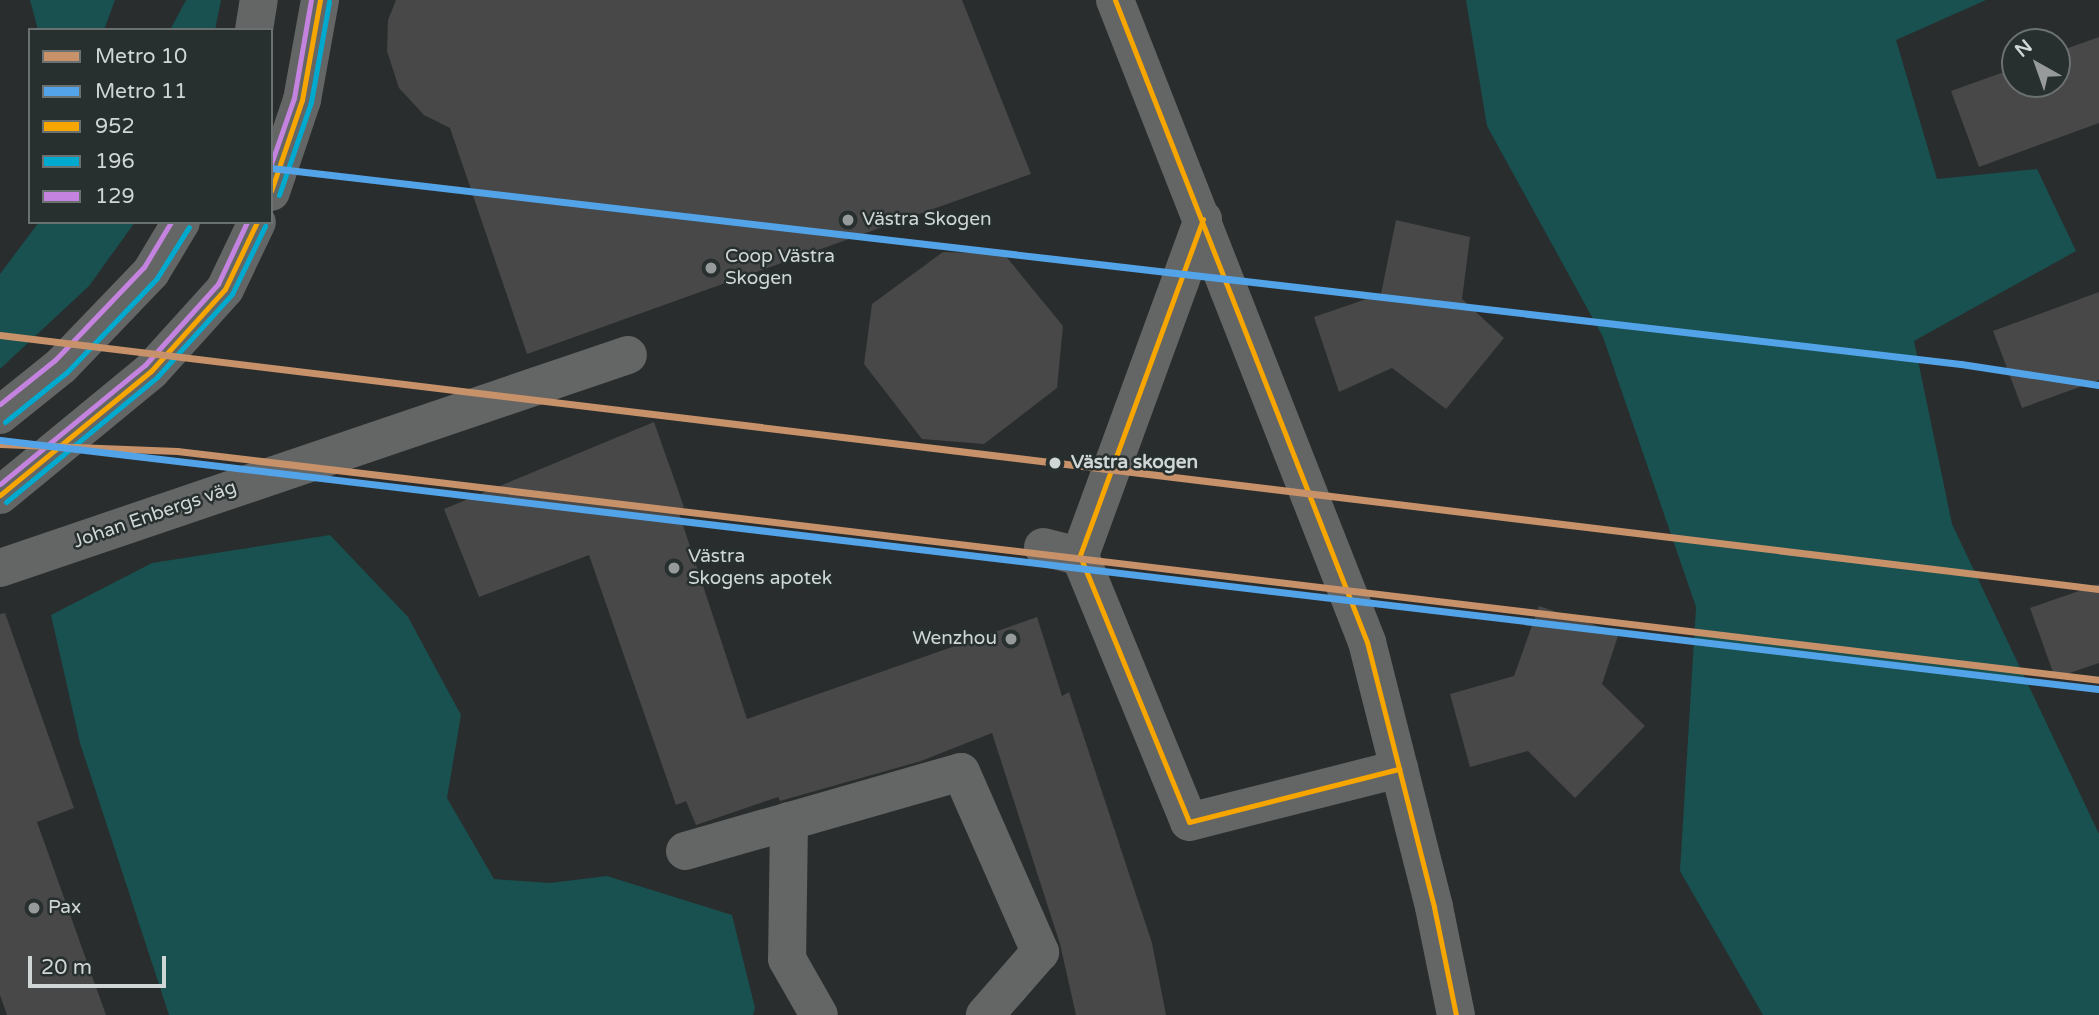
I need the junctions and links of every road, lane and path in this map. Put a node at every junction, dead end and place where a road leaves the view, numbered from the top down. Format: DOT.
graph roads {
  1 [pos="259,0"];
  2 [pos="320,0"];
  3 [pos="1115,0"];
  4 [pos="254,28"];
  5 [pos="273,186"];
  6 [pos="1203,219"];
  7 [pos="180,224"];
  8 [pos="256,224"];
  9 [pos="628,355"];
  10 [pos="0,415"];
  11 [pos="0,495"];
  12 [pos="1043,547"];
  13 [pos="1080,556"];
  14 [pos="0,568"];
  15 [pos="1399,769"];
  16 [pos="789,821"];
  17 [pos="685,851"];
  18 [pos="819,1015"];
  19 [pos="985,1015"];
  20 [pos="1456,1015"];
  1 -- 4 [label="street"];
  2 -- 5 [label="street"];
  3 -- 6 [label="street"];
  6 -- 13 [label="street"];
  6 -- 15 [label="street"];
  7 -- 10 [label="street"];
  8 -- 11 [label="street"];
  9 -- 14 [label="street, Johan Enbergs väg"];
  12 -- 13 [label="street"];
  13 -- 15 [label="street"];
  15 -- 20 [label="street"];
  16 -- 17 [label="street"];
  16 -- 18 [label="street"];
  16 -- 19 [label="street"];
}
